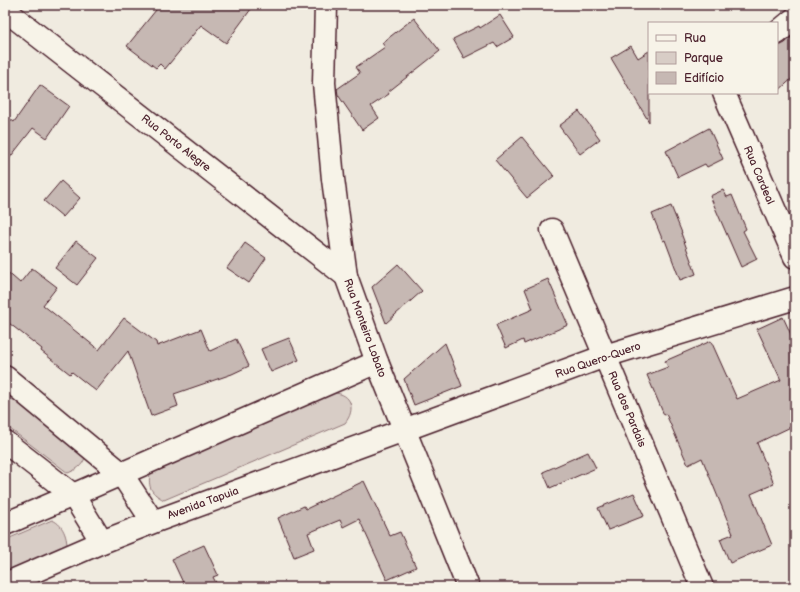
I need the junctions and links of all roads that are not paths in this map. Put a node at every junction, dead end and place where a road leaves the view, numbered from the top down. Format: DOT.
graph roads {
  1 [pos="326,5"];
  2 [pos="5,10"];
  3 [pos="795,18"];
  4 [pos="778,32"];
  5 [pos="724,94"];
  6 [pos="552,230"];
  7 [pos="795,257"];
  8 [pos="346,276"];
  9 [pos="795,298"];
  10 [pos="605,356"];
  11 [pos="377,362"];
  12 [pos="5,376"];
  13 [pos="404,430"];
  14 [pos="5,442"];
  15 [pos="122,473"];
  16 [pos="73,495"];
  17 [pos="153,522"];
  18 [pos="5,524"];
  19 [pos="102,542"];
  20 [pos="5,584"];
  21 [pos="468,587"];
  22 [pos="702,587"];
  1 -- 8 [label="street, Rua Monteiro Lobato"];
  2 -- 8 [label="street, Rua Porto Alegre"];
  3 -- 4 [label="street"];
  5 -- 7 [label="street, Rua Cardeal"];
  6 -- 10 [label="street, Rua dos Pardais"];
  8 -- 11 [label="street, Rua Monteiro Lobato"];
  9 -- 10 [label="street, Rua Quero-Quero"];
  10 -- 13 [label="street, Rua Quero-Quero"];
  10 -- 22 [label="street, Rua dos Pardais"];
  11 -- 13 [label="street, Rua Monteiro Lobato"];
  11 -- 15 [label="street"];
  12 -- 15 [label="street"];
  13 -- 17 [label="street, Avenida Tapuia"];
  13 -- 21 [label="street, Rua Monteiro Lobato"];
  14 -- 16 [label="street"];
  15 -- 16 [label="street"];
  15 -- 17 [label="street"];
  16 -- 18 [label="street"];
  16 -- 19 [label="street"];
  17 -- 19 [label="street, Avenida Tapuia"];
  19 -- 20 [label="street, Avenida Tapuia"];
}
